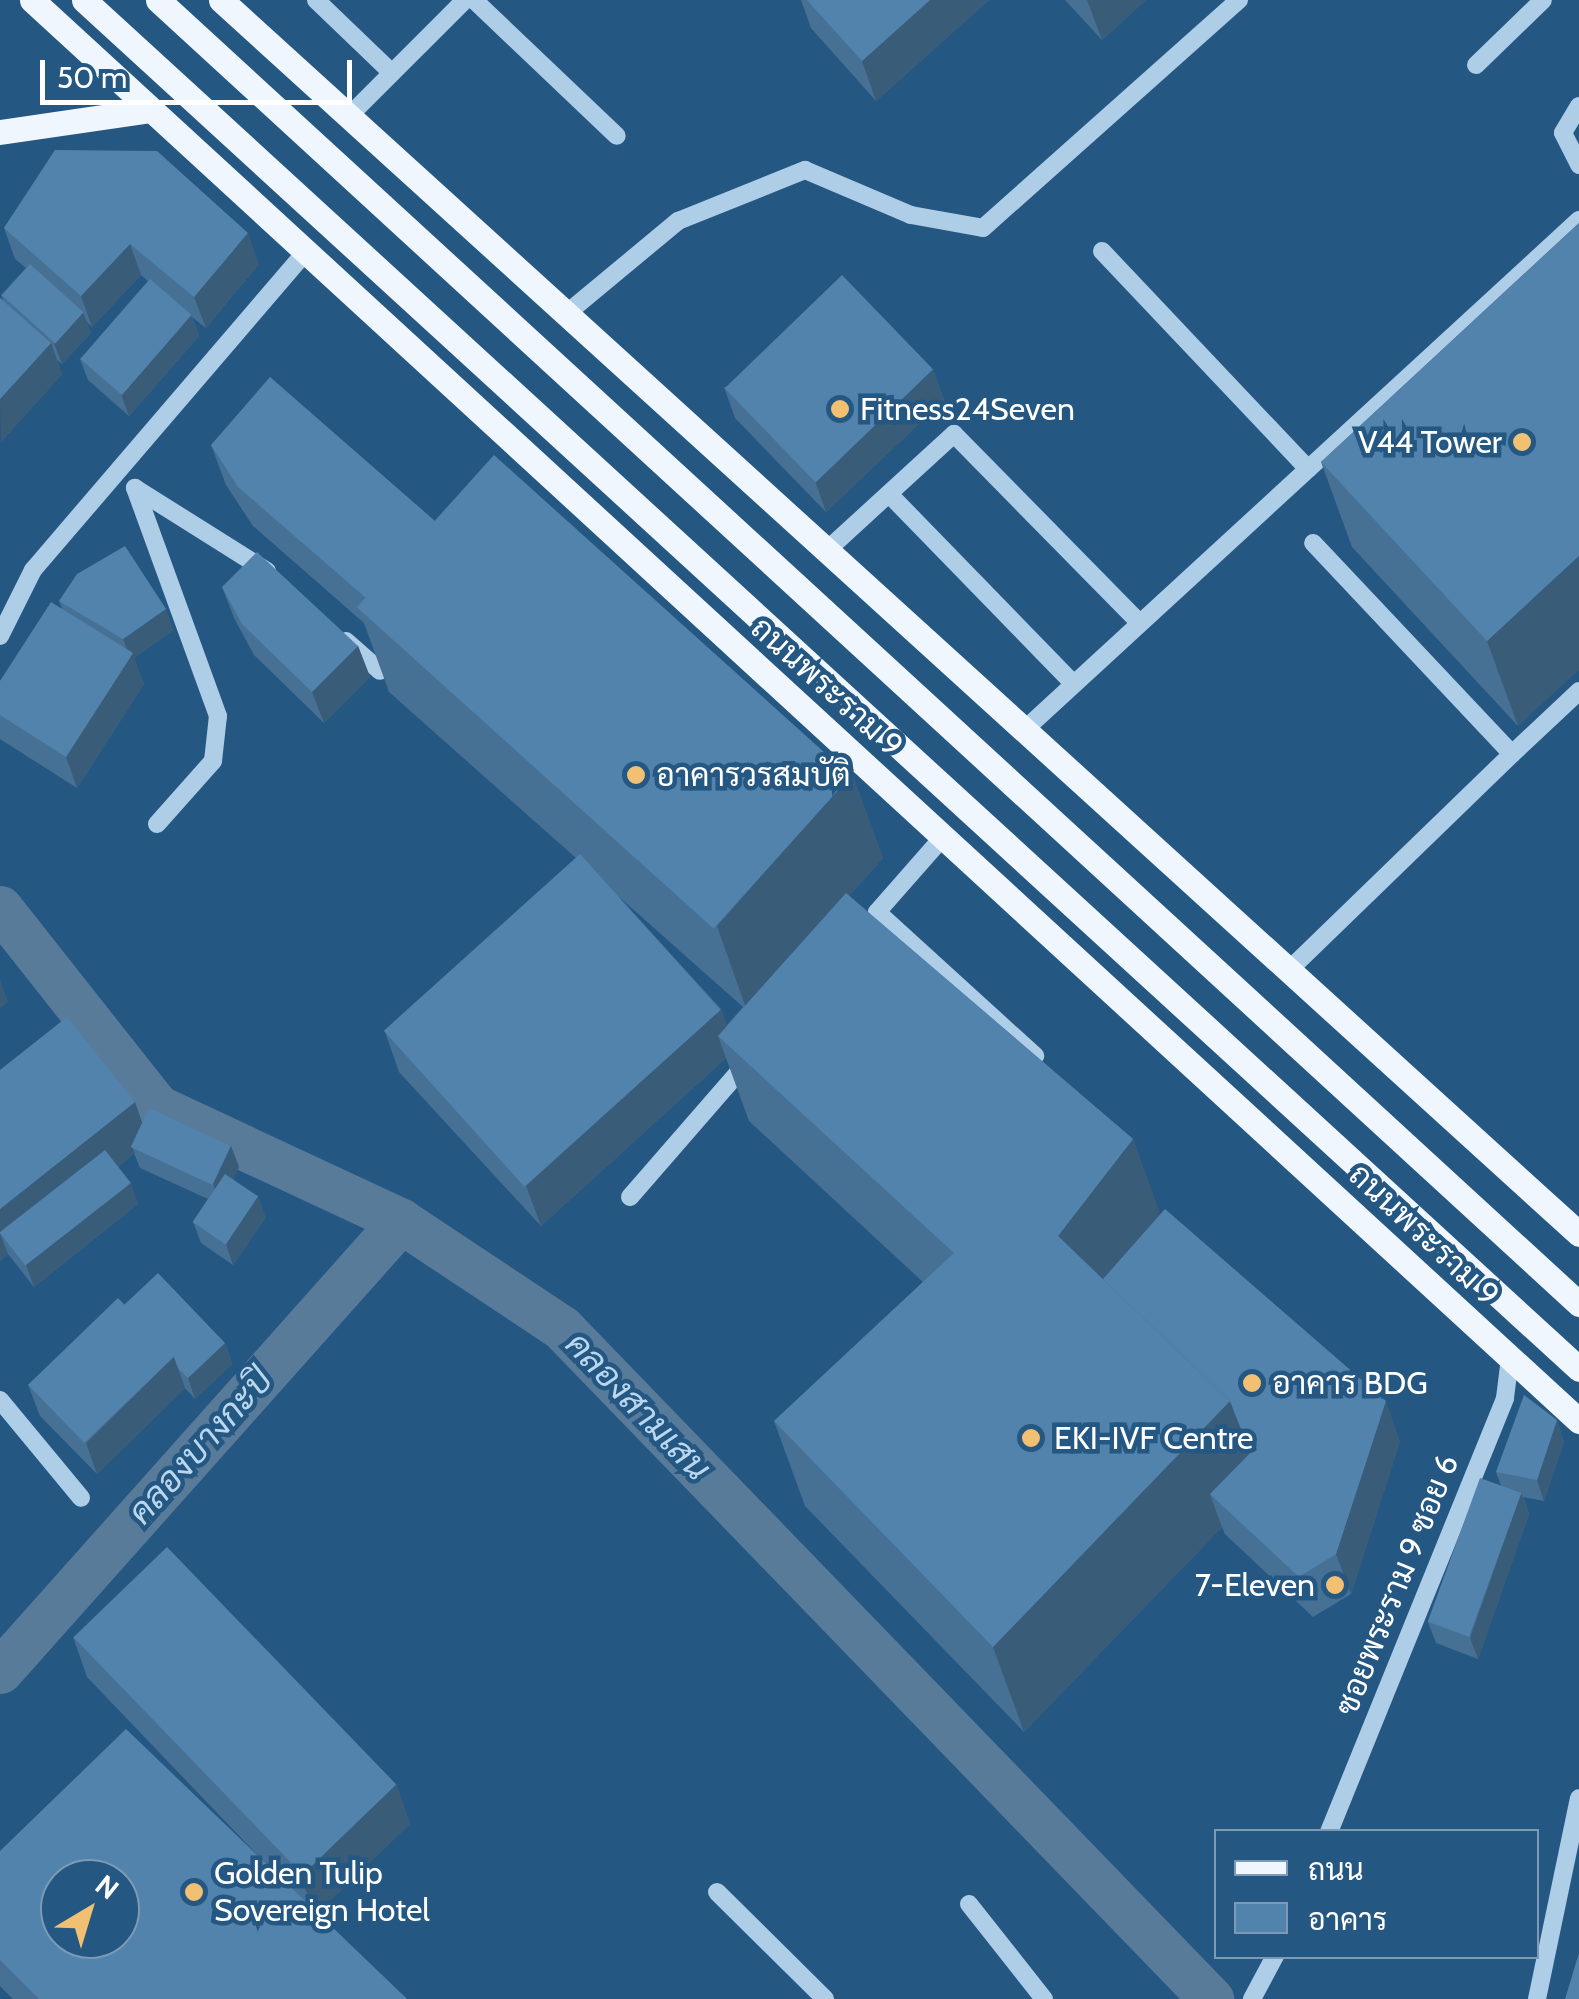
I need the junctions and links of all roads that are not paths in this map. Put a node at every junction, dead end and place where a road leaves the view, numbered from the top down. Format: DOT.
graph roads {
  1 [pos="32,0"];
  2 [pos="84,0"];
  3 [pos="158,0"];
  4 [pos="221,0"];
  5 [pos="316,0"];
  6 [pos="465,0"];
  7 [pos="474,0"];
  8 [pos="1239,0"];
  9 [pos="1543,0"];
  10 [pos="1476,64"];
  11 [pos="392,73"];
  12 [pos="1579,106"];
  13 [pos="151,110"];
  14 [pos="348,116"];
  15 [pos="0,132"];
  16 [pos="617,136"];
  17 [pos="1579,164"];
  18 [pos="1579,220"];
  19 [pos="1102,251"];
  20 [pos="305,253"];
  21 [pos="566,314"];
  22 [pos="121,467"];
  23 [pos="1308,469"];
  24 [pos="135,488"];
  25 [pos="888,494"];
  26 [pos="1314,543"];
  27 [pos="825,552"];
  28 [pos="285,586"];
  29 [pos="326,622"];
  30 [pos="1140,623"];
  31 [pos="0,636"];
  32 [pos="380,670"];
  33 [pos="1074,684"];
  34 [pos="1579,692"];
  35 [pos="1022,732"];
  36 [pos="1512,754"];
  37 [pos="156,824"];
  38 [pos="943,837"];
  39 [pos="876,912"];
  40 [pos="864,927"];
  41 [pos="1288,971"];
  42 [pos="760,1047"];
  43 [pos="1056,1075"];
  44 [pos="630,1197"];
  45 [pos="1579,1234"];
  46 [pos="1579,1304"];
  47 [pos="1510,1358"];
  48 [pos="1579,1370"];
  49 [pos="0,1400"];
  50 [pos="1579,1421"];
  51 [pos="80,1498"];
  52 [pos="1579,1798"];
  53 [pos="1330,1829"];
  54 [pos="1573,1848"];
  55 [pos="717,1892"];
  56 [pos="969,1904"];
  57 [pos="1273,1959"];
  58 [pos="825,1999"];
  59 [pos="1044,1999"];
  60 [pos="1252,1999"];
  61 [pos="1537,1999"];
  1 -- 13 [label="main road, ถนนพระราม 9"];
  2 -- 48 [label="main road, ถนนพระราม 9"];
  3 -- 46 [label="main road, ถนนพระราม 9"];
  4 -- 14 [label="main road"];
  5 -- 11 [label="street"];
  6 -- 11 [label="street"];
  7 -- 16 [label="street"];
  8 -- 21 [label="street"];
  9 -- 10 [label="street"];
  11 -- 14 [label="street"];
  12 -- 17 [label="street"];
  13 -- 15 [label="main road"];
  13 -- 20 [label="main road, ถนนพระราม 9"];
  14 -- 21 [label="main road"];
  18 -- 23 [label="street"];
  19 -- 23 [label="street"];
  20 -- 22 [label="street"];
  20 -- 38 [label="main road, ถนนพระราม 9"];
  21 -- 27 [label="main road"];
  22 -- 24 [label="street"];
  22 -- 31 [label="street"];
  23 -- 30 [label="street"];
  24 -- 28 [label="street"];
  24 -- 37 [label="street"];
  25 -- 27 [label="street"];
  25 -- 30 [label="street"];
  25 -- 33 [label="street"];
  26 -- 36 [label="street"];
  27 -- 35 [label="main road"];
  29 -- 32 [label="street"];
  30 -- 33 [label="street"];
  33 -- 35 [label="street"];
  34 -- 36 [label="street"];
  35 -- 41 [label="main road"];
  36 -- 41 [label="street"];
  38 -- 39 [label="street"];
  38 -- 47 [label="main road, ถนนพระราม 9"];
  39 -- 40 [label="street"];
  39 -- 43 [label="street"];
  41 -- 45 [label="main road"];
  42 -- 44 [label="street"];
  47 -- 50 [label="main road, ถนนพระราม 9"];
  47 -- 53 [label="street, ซอยพระราม 9 ซอย 6"];
  49 -- 51 [label="street"];
  52 -- 54 [label="street"];
  54 -- 61 [label="street"];
  55 -- 58 [label="street"];
  56 -- 59 [label="street"];
  57 -- 60 [label="street"];
}
